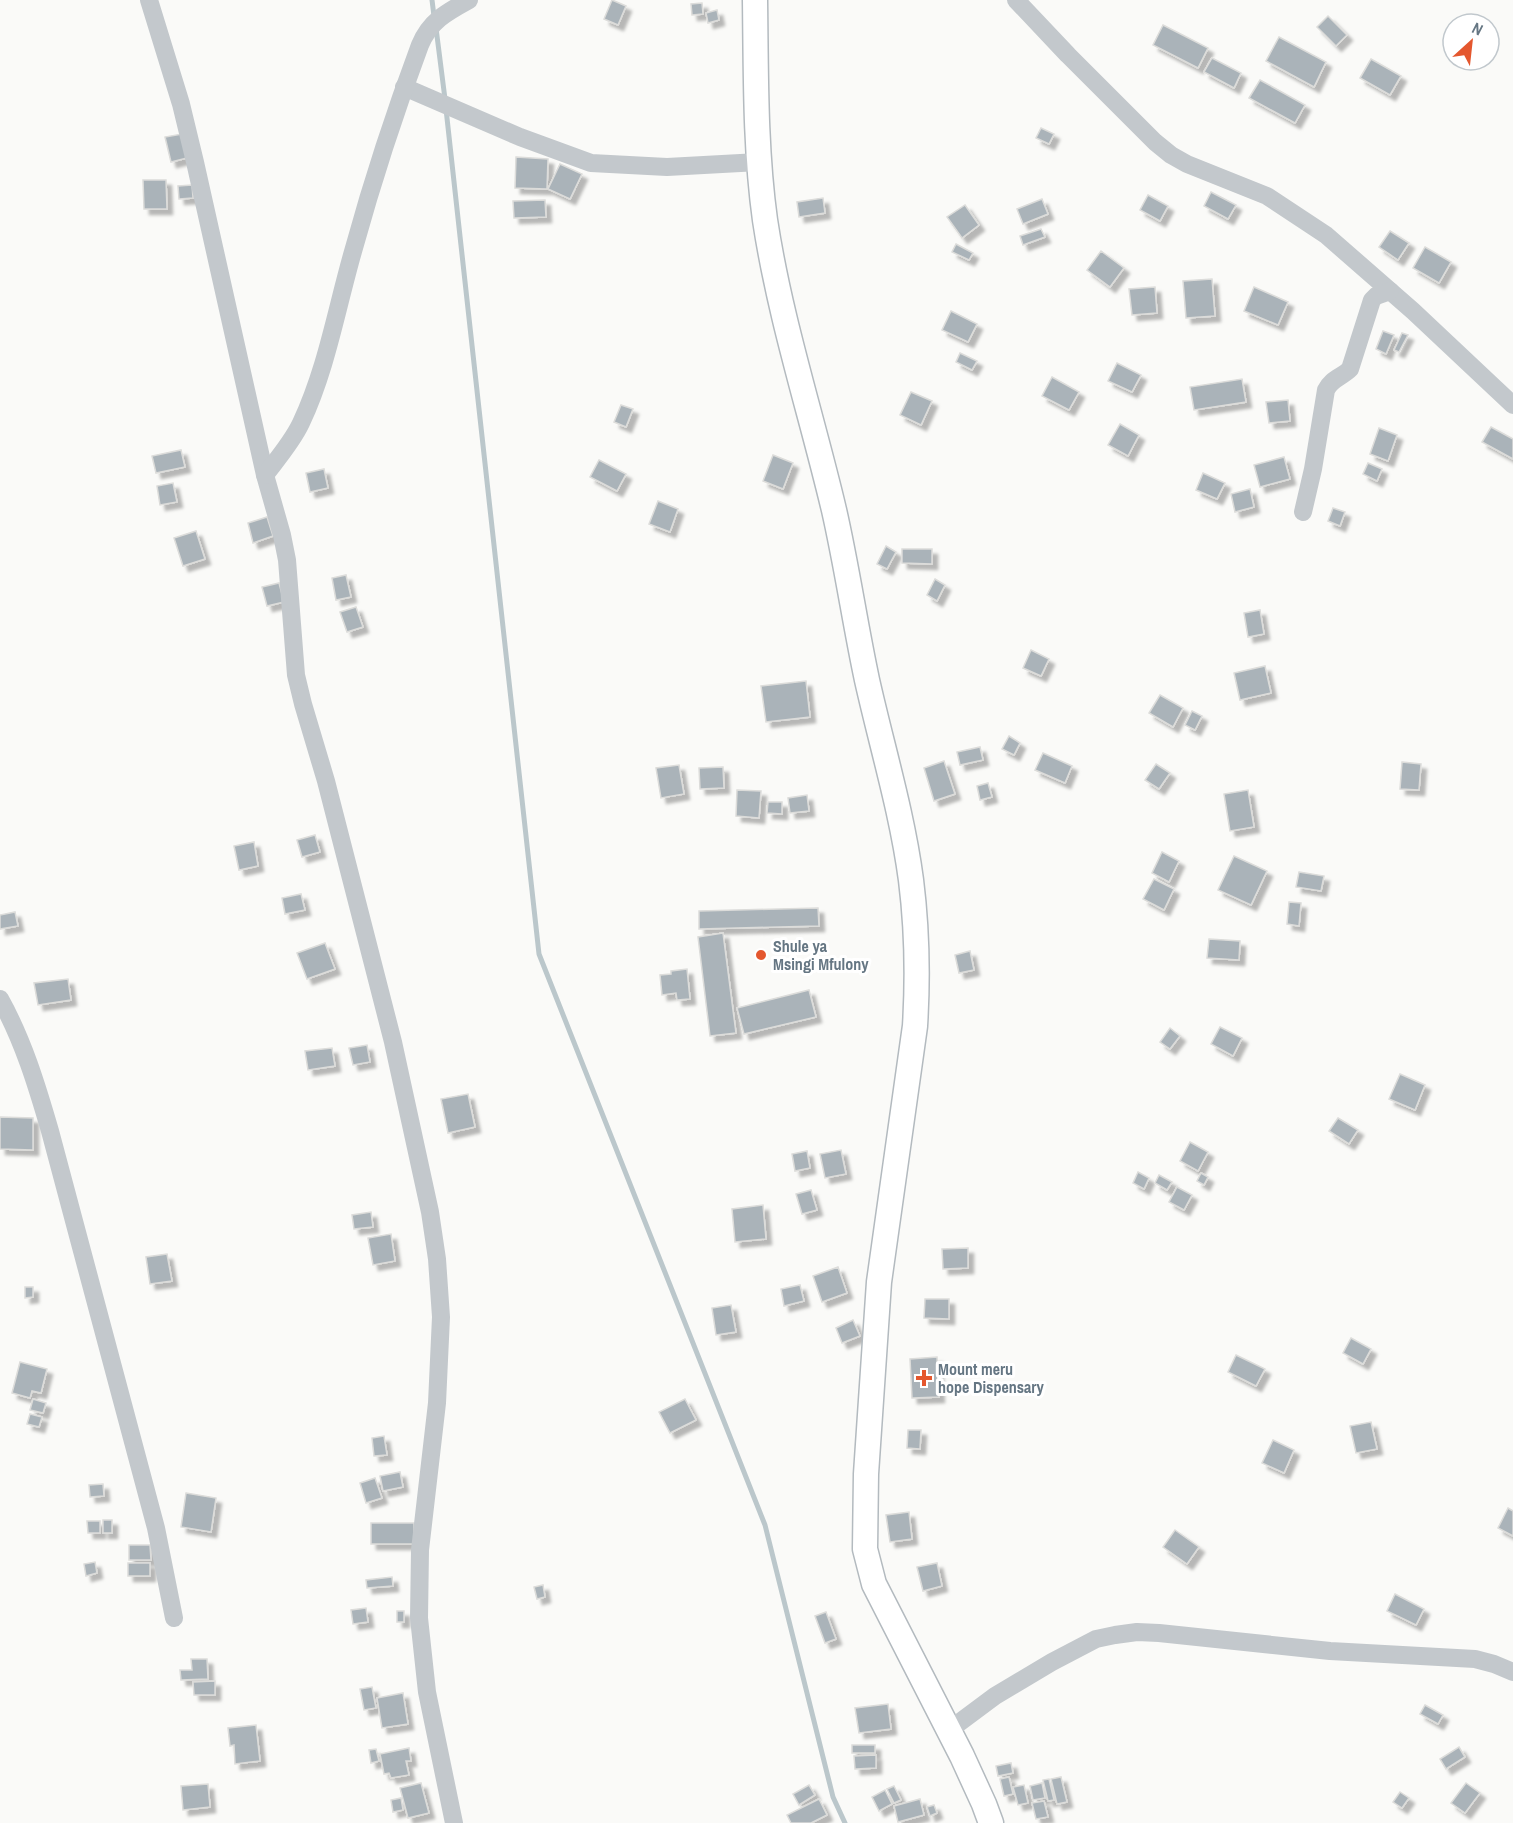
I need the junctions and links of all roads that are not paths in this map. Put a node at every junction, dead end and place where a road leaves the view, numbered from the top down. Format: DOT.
graph roads {
  1 [pos="149,0"];
  2 [pos="469,0"];
  3 [pos="755,0"];
  4 [pos="1016,0"];
  5 [pos="404,87"];
  6 [pos="759,162"];
  7 [pos="1390,291"];
  8 [pos="1513,405"];
  9 [pos="265,475"];
  10 [pos="1303,512"];
  11 [pos="0,999"];
  12 [pos="174,1618"];
  13 [pos="1513,1672"];
  14 [pos="948,1731"];
  15 [pos="454,1823"];
  16 [pos="991,1823"];
  1 -- 9 [label="street"];
  2 -- 5 [label="street"];
  3 -- 6 [label="street"];
  4 -- 7 [label="street"];
  5 -- 6 [label="street"];
  5 -- 9 [label="street"];
  6 -- 14 [label="street"];
  7 -- 8 [label="street"];
  7 -- 10 [label="street"];
  9 -- 15 [label="street"];
  11 -- 12 [label="street"];
  13 -- 14 [label="street"];
  14 -- 16 [label="street"];
}
